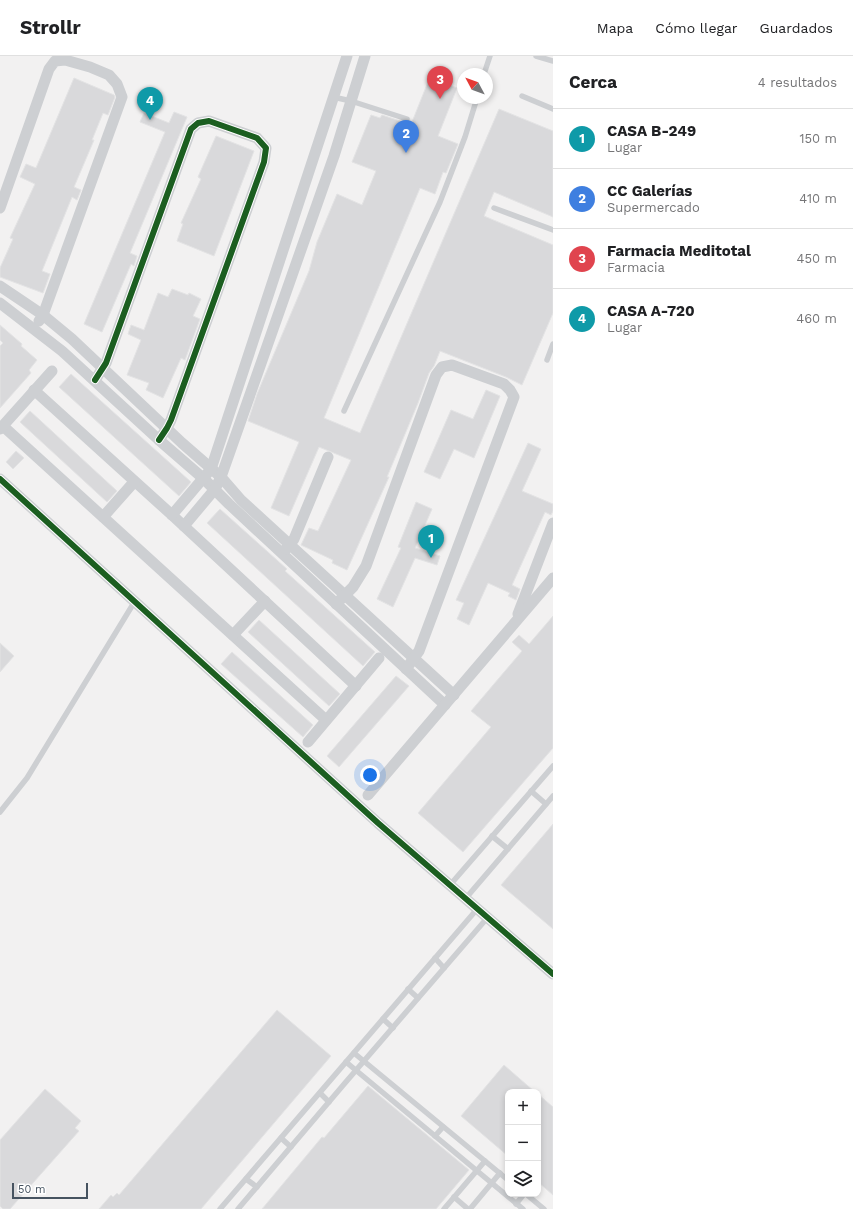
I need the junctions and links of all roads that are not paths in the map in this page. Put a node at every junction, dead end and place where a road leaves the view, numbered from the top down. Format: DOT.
graph roads {
  1 [pos="347,56"];
  2 [pos="365,56"];
  3 [pos="490,56"];
  4 [pos="536,56"];
  5 [pos="553,61"];
  6 [pos="486,68"];
  7 [pos="522,96"];
  8 [pos="333,97"];
  9 [pos="351,101"];
  10 [pos="475,104"];
  11 [pos="553,108"];
  12 [pos="407,119"];
  13 [pos="0,208"];
  14 [pos="494,208"];
  15 [pos="553,230"];
  16 [pos="0,286"];
  17 [pos="2,307"];
  18 [pos="43,315"];
  19 [pos="35,329"];
  20 [pos="72,339"];
  21 [pos="553,344"];
  22 [pos="62,351"];
  23 [pos="547,360"];
  24 [pos="103,368"];
  25 [pos="52,371"];
  26 [pos="95,380"];
  27 [pos="34,390"];
  28 [pos="344,411"];
  29 [pos="2,427"];
  30 [pos="167,428"];
  31 [pos="159,440"];
  32 [pos="328,457"];
  33 [pos="212,469"];
  34 [pos="221,477"];
  35 [pos="0,479"];
  36 [pos="204,479"];
  37 [pos="134,482"];
  38 [pos="215,489"];
  39 [pos="172,515"];
  40 [pos="103,517"];
  41 [pos="553,523"];
  42 [pos="184,526"];
  43 [pos="290,544"];
  44 [pos="282,554"];
  45 [pos="553,578"];
  46 [pos="346,595"];
  47 [pos="265,601"];
  48 [pos="135,602"];
  49 [pos="336,604"];
  50 [pos="515,622"];
  51 [pos="233,635"];
  52 [pos="379,658"];
  53 [pos="414,658"];
  54 [pos="406,669"];
  55 [pos="356,686"];
  56 [pos="454,695"];
  57 [pos="445,705"];
  58 [pos="326,720"];
  59 [pos="308,742"];
  60 [pos="553,766"];
  61 [pos="531,791"];
  62 [pos="368,795"];
  63 [pos="553,796"];
  64 [pos="546,804"];
  65 [pos="0,812"];
  66 [pos="492,836"];
  67 [pos="508,849"];
  68 [pos="450,885"];
  69 [pos="466,898"];
  70 [pos="478,908"];
  71 [pos="488,917"];
  72 [pos="435,958"];
  73 [pos="444,968"];
  74 [pos="553,974"];
  75 [pos="408,989"];
  76 [pos="418,998"];
  77 [pos="383,1019"];
  78 [pos="393,1028"];
  79 [pos="354,1053"];
  80 [pos="346,1062"];
  81 [pos="363,1062"];
  82 [pos="356,1070"];
  83 [pos="320,1093"];
  84 [pos="329,1102"];
  85 [pos="443,1127"];
  86 [pos="435,1136"];
  87 [pos="281,1138"];
  88 [pos="291,1147"];
  89 [pos="484,1161"];
  90 [pos="476,1171"];
  91 [pos="500,1173"];
  92 [pos="505,1177"];
  93 [pos="246,1179"];
  94 [pos="492,1184"];
  95 [pos="257,1187"];
  96 [pos="454,1196"];
  97 [pos="522,1197"];
  98 [pos="529,1197"];
  99 [pos="516,1204"];
  100 [pos="220,1209"];
  101 [pos="238,1209"];
  102 [pos="444,1209"];
  103 [pos="469,1209"];
  104 [pos="522,1209"];
  105 [pos="544,1209"];
  1 -- 8 [label="street"];
  2 -- 9 [label="street"];
  3 -- 6 [label="lane"];
  4 -- 5 [label="lane"];
  7 -- 11 [label="lane"];
  8 -- 9 [label="lane"];
  8 -- 33 [label="street"];
  9 -- 12 [label="lane"];
  9 -- 34 [label="street"];
  10 -- 28 [label="lane"];
  13 -- 18 [label="street"];
  14 -- 15 [label="lane"];
  16 -- 18 [label="street"];
  17 -- 19 [label="street"];
  18 -- 19 [label="street"];
  18 -- 20 [label="street"];
  19 -- 22 [label="street"];
  20 -- 22 [label="street"];
  20 -- 24 [label="street"];
  21 -- 23 [label="lane"];
  22 -- 26 [label="street"];
  24 -- 26 [label="street"];
  24 -- 30 [label="street"];
  24 -- 30 [label="street"];
  25 -- 27 [label="street"];
  26 -- 31 [label="street"];
  27 -- 29 [label="street"];
  27 -- 37 [label="street"];
  29 -- 40 [label="street"];
  30 -- 31 [label="street"];
  30 -- 33 [label="street"];
  31 -- 36 [label="street"];
  32 -- 43 [label="street"];
  33 -- 34 [label="street"];
  33 -- 36 [label="street"];
  34 -- 38 [label="street"];
  34 -- 43 [label="street"];
  35 -- 48 [label="street"];
  36 -- 38 [label="street"];
  36 -- 39 [label="street"];
  37 -- 39 [label="street"];
  37 -- 40 [label="street"];
  38 -- 42 [label="street"];
  38 -- 44 [label="street"];
  39 -- 42 [label="street"];
  40 -- 51 [label="street"];
  41 -- 50 [label="street"];
  42 -- 47 [label="street"];
  43 -- 44 [label="street"];
  43 -- 46 [label="street"];
  44 -- 49 [label="street"];
  45 -- 50 [label="street"];
  46 -- 49 [label="street"];
  46 -- 53 [label="street"];
  46 -- 53 [label="street"];
  47 -- 51 [label="street"];
  47 -- 55 [label="street"];
  48 -- 65 [label="lane"];
  48 -- 68 [label="street"];
  49 -- 54 [label="street"];
  50 -- 56 [label="street"];
  51 -- 58 [label="street"];
  52 -- 55 [label="street"];
  53 -- 54 [label="street"];
  53 -- 56 [label="street"];
  54 -- 57 [label="street"];
  55 -- 58 [label="street"];
  56 -- 57 [label="street"];
  57 -- 62 [label="street"];
  58 -- 59 [label="street"];
  60 -- 61 [label="lane"];
  61 -- 64 [label="lane"];
  61 -- 66 [label="lane"];
  63 -- 64 [label="lane"];
  64 -- 67 [label="lane"];
  66 -- 67 [label="lane"];
  66 -- 68 [label="lane"];
  67 -- 69 [label="lane"];
  68 -- 69 [label="street"];
  69 -- 70 [label="street"];
  70 -- 71 [label="street"];
  70 -- 72 [label="lane"];
  71 -- 73 [label="lane"];
  71 -- 74 [label="street"];
  72 -- 73 [label="lane"];
  72 -- 75 [label="lane"];
  73 -- 76 [label="lane"];
  75 -- 76 [label="lane"];
  75 -- 77 [label="lane"];
  76 -- 78 [label="lane"];
  77 -- 78 [label="lane"];
  77 -- 79 [label="lane"];
  78 -- 81 [label="lane"];
  79 -- 80 [label="lane"];
  79 -- 81 [label="lane"];
  80 -- 82 [label="lane"];
  80 -- 83 [label="lane"];
  81 -- 82 [label="lane"];
  81 -- 85 [label="lane"];
  82 -- 84 [label="lane"];
  82 -- 86 [label="lane"];
  83 -- 84 [label="lane"];
  83 -- 87 [label="lane"];
  84 -- 88 [label="lane"];
  85 -- 86 [label="lane"];
  85 -- 89 [label="lane"];
  86 -- 90 [label="lane"];
  87 -- 88 [label="lane"];
  87 -- 93 [label="lane"];
  88 -- 95 [label="lane"];
  89 -- 90 [label="lane"];
  89 -- 91 [label="lane"];
  90 -- 94 [label="lane"];
  90 -- 96 [label="lane"];
  91 -- 92 [label="lane"];
  91 -- 94 [label="lane"];
  93 -- 95 [label="lane"];
  93 -- 100 [label="lane"];
  94 -- 99 [label="lane"];
  94 -- 103 [label="lane"];
  95 -- 101 [label="lane"];
  96 -- 102 [label="lane"];
  96 -- 103 [label="lane"];
  97 -- 99 [label="lane"];
  98 -- 105 [label="lane"];
  99 -- 104 [label="lane"];
}
